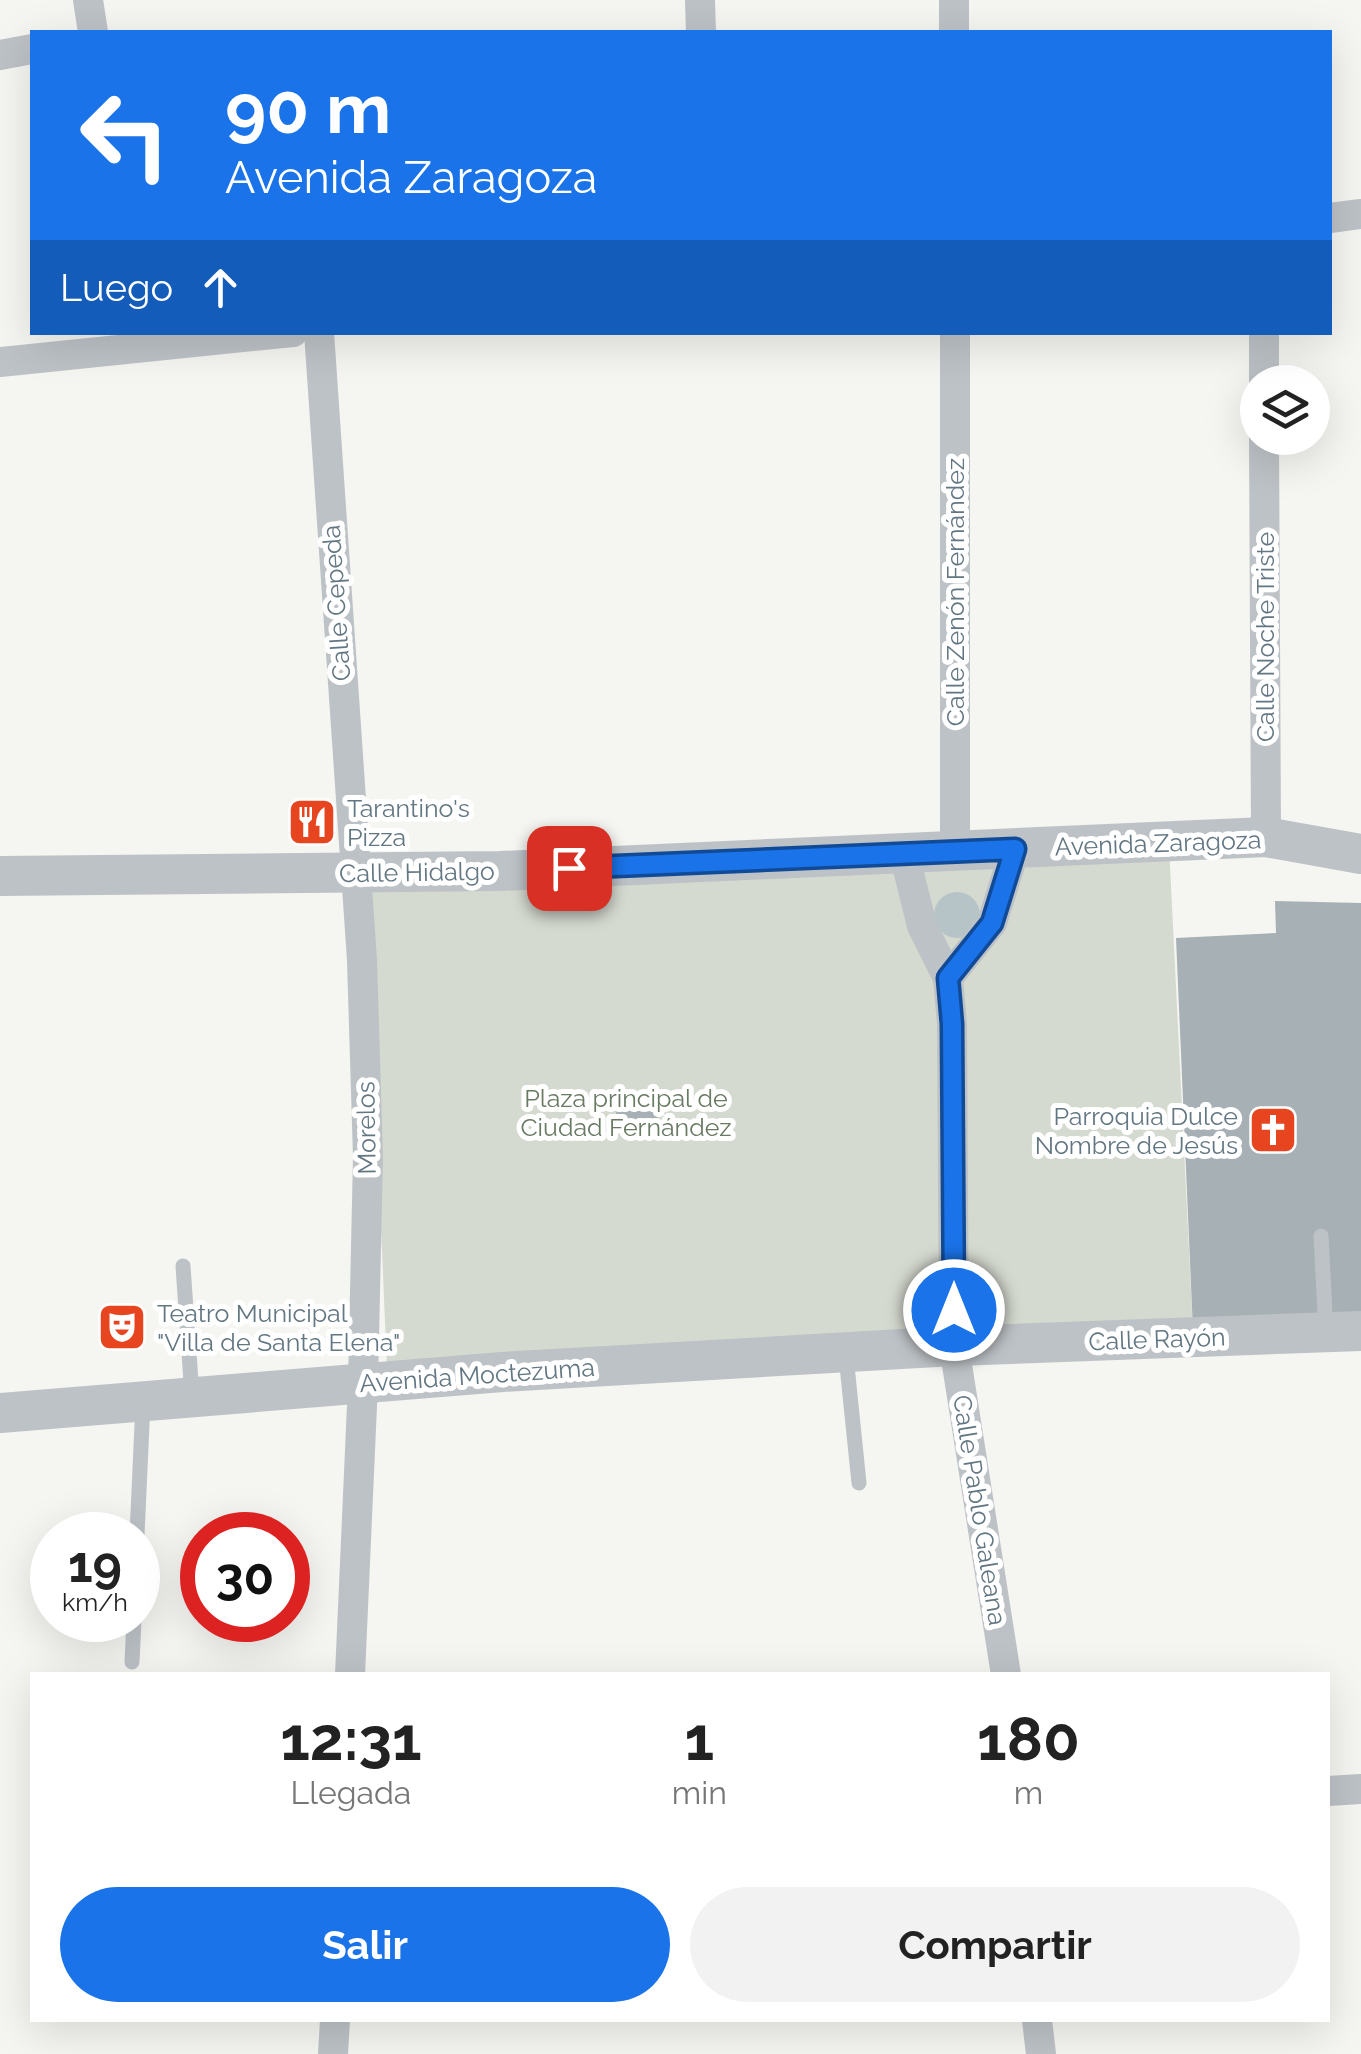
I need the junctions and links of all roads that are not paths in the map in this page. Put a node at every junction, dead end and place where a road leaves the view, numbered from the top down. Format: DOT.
graph roads {
  1 [pos="88,0"];
  2 [pos="700,0"];
  3 [pos="954,0"];
  4 [pos="93,30"];
  5 [pos="701,30"];
  6 [pos="954,30"];
  7 [pos="30,49"];
  8 [pos="0,56"];
  9 [pos="1361,214"];
  10 [pos="1332,218"];
  11 [pos="242,335"];
  12 [pos="319,335"];
  13 [pos="956,335"];
  14 [pos="1264,335"];
  15 [pos="140,341"];
  16 [pos="0,362"];
  17 [pos="1264,365"];
  18 [pos="1264,455"];
  19 [pos="1266,837"];
  20 [pos="1015,849"];
  21 [pos="954,851"];
  22 [pos="904,853"];
  23 [pos="1361,854"];
  24 [pos="354,873"];
  25 [pos="0,876"];
  26 [pos="948,978"];
  27 [pos="1321,1236"];
  28 [pos="184,1266"];
  29 [pos="1343,1331"];
  30 [pos="954,1346"];
  31 [pos="845,1352"];
  32 [pos="363,1383"];
  33 [pos="192,1396"];
  34 [pos="143,1403"];
  35 [pos="0,1413"];
  36 [pos="859,1483"];
  37 [pos="138,1512"];
  38 [pos="133,1642"];
  39 [pos="132,1662"];
  40 [pos="350,1672"];
  41 [pos="1006,1672"];
  42 [pos="1361,1789"];
  43 [pos="1330,1791"];
  44 [pos="335,2022"];
  45 [pos="1038,2022"];
  46 [pos="334,2054"];
  47 [pos="1040,2054"];
  1 -- 4 [label="street"];
  2 -- 5 [label="street"];
  3 -- 6 [label="street"];
  7 -- 8 [label="street"];
  9 -- 10 [label="street"];
  11 -- 15 [label="street"];
  12 -- 24 [label="street, Calle Cepeda"];
  13 -- 21 [label="street, Calle Zenón Fernández"];
  14 -- 17 [label="street"];
  15 -- 16 [label="street"];
  18 -- 19 [label="street, Calle Noche Triste"];
  19 -- 20 [label="street, Avenida Zaragoza"];
  19 -- 23 [label="street, Avenida Zaragoza"];
  20 -- 21 [label="street, Avenida Zaragoza"];
  20 -- 26 [label="street"];
  21 -- 22 [label="street, Calle Hidalgo"];
  22 -- 24 [label="street, Calle Hidalgo"];
  22 -- 26 [label="street"];
  24 -- 25 [label="street, Calle Hidalgo"];
  24 -- 32 [label="street, Morelos"];
  26 -- 30 [label="street, Calle Pablo Galeana"];
  27 -- 29 [label="lane"];
  28 -- 33 [label="lane"];
  29 -- 30 [label="street, Calle Rayón"];
  30 -- 31 [label="street, Avenida Moctezuma"];
  30 -- 41 [label="street, Calle Pablo Galeana"];
  31 -- 32 [label="street, Avenida Moctezuma"];
  31 -- 36 [label="lane"];
  32 -- 33 [label="street, Avenida Moctezuma"];
  32 -- 40 [label="street, Morelos"];
  33 -- 34 [label="street, Avenida Moctezuma"];
  34 -- 35 [label="street, Avenida Moctezuma"];
  34 -- 37 [label="lane"];
  38 -- 39 [label="lane"];
  42 -- 43 [label="street"];
  44 -- 46 [label="street"];
  45 -- 47 [label="street"];
}
